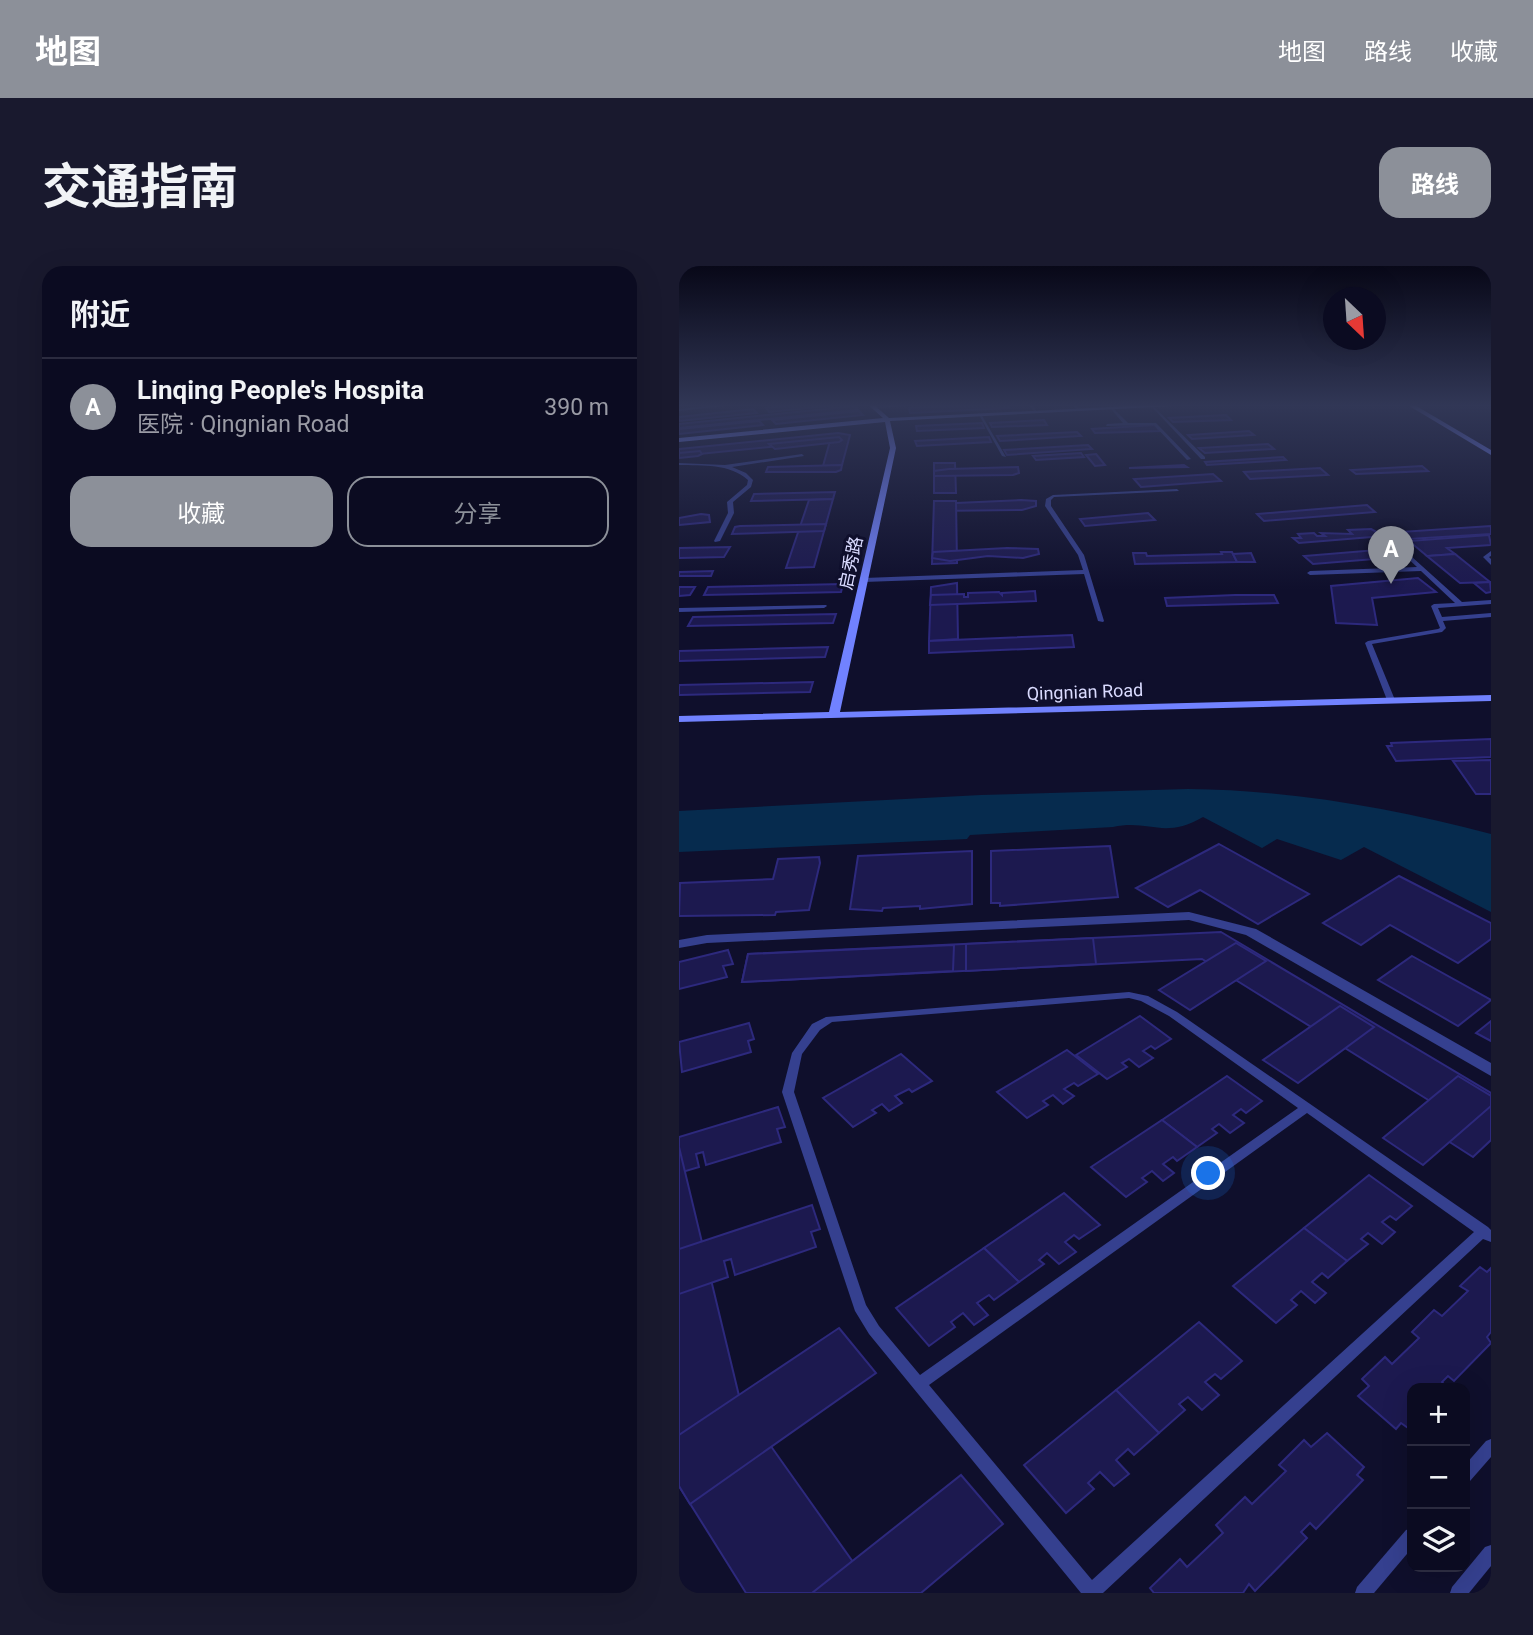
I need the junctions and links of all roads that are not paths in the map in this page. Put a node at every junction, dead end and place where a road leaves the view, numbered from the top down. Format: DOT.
graph roads {
  1 [pos="725,466"];
  2 [pos="889,466"];
  3 [pos="1177,490"];
  4 [pos="717,541"];
  5 [pos="1392,541"];
  6 [pos="1491,553"];
  7 [pos="1491,563"];
  8 [pos="1422,569"];
  9 [pos="1086,572"];
  10 [pos="1310,573"];
  11 [pos="864,580"];
  12 [pos="1491,602"];
  13 [pos="1460,604"];
  14 [pos="824,606"];
  15 [pos="679,610"];
  16 [pos="1491,615"];
  17 [pos="1439,619"];
  18 [pos="1101,621"];
  19 [pos="1491,698"];
  20 [pos="1391,700"];
  21 [pos="834,715"];
  22 [pos="679,719"];
  23 [pos="679,944"];
  24 [pos="1491,1070"];
  25 [pos="1307,1108"];
  26 [pos="1487,1234"];
  27 [pos="919,1384"];
  28 [pos="1491,1446"];
  29 [pos="1470,1470"];
  30 [pos="1407,1542"];
  31 [pos="1491,1553"];
  32 [pos="1092,1592"];
  33 [pos="1363,1593"];
  34 [pos="1458,1593"];
  1 -- 4 [label="lane"];
  2 -- 11 [label="street, 启秀路"];
  3 -- 9 [label="lane"];
  5 -- 8 [label="lane"];
  6 -- 7 [label="lane"];
  8 -- 10 [label="lane"];
  8 -- 13 [label="lane"];
  9 -- 11 [label="lane"];
  9 -- 18 [label="lane"];
  11 -- 21 [label="street, 启秀路"];
  12 -- 13 [label="lane"];
  13 -- 17 [label="lane"];
  14 -- 15 [label="lane"];
  16 -- 17 [label="lane"];
  17 -- 20 [label="lane"];
  19 -- 20 [label="street, Qingnian Road"];
  20 -- 21 [label="street, Qingnian Road"];
  21 -- 22 [label="street, Qingnian Road"];
  23 -- 24 [label="street"];
  25 -- 26 [label="lane"];
  25 -- 27 [label="lane"];
  25 -- 27 [label="lane"];
  26 -- 32 [label="lane"];
  27 -- 32 [label="lane"];
  28 -- 29 [label="lane"];
  30 -- 33 [label="lane"];
  31 -- 34 [label="lane"];
}
